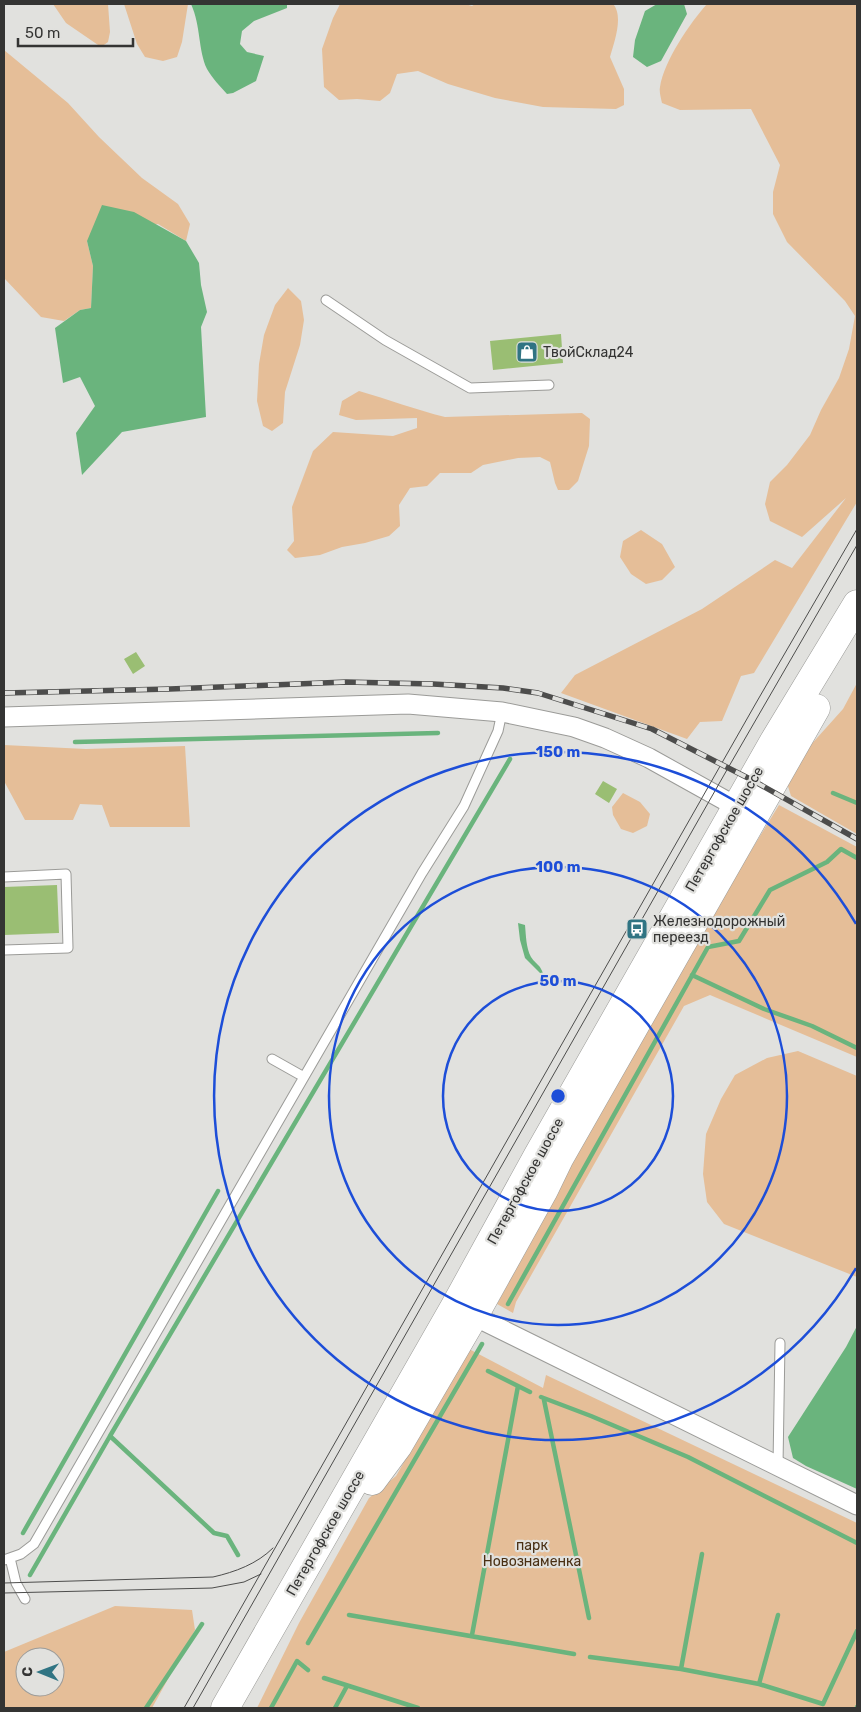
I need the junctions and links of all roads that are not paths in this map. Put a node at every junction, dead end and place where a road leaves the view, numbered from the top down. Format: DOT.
graph roads {
  1 [pos="326,300"];
  2 [pos="549,385"];
  3 [pos="857,604"];
  4 [pos="857,635"];
  5 [pos="502,712"];
  6 [pos="4,717"];
  7 [pos="745,811"];
  8 [pos="4,877"];
  9 [pos="4,950"];
  10 [pos="272,1059"];
  11 [pos="304,1077"];
  12 [pos="464,1311"];
  13 [pos="780,1343"];
  14 [pos="778,1465"];
  15 [pos="857,1505"];
  16 [pos="7,1559"];
  17 [pos="25,1599"];
  18 [pos="225,1708"];
  19 [pos="243,1708"];
  1 -- 2 [label="lane"];
  3 -- 7 [label="main road, Петергофское шоссе"];
  4 -- 7 [label="main road, Петергофское шоссе"];
  5 -- 6 [label="street"];
  5 -- 7 [label="street"];
  5 -- 11 [label="lane"];
  7 -- 12 [label="main road, Петергофское шоссе"];
  8 -- 9 [label="lane"];
  10 -- 11 [label="lane"];
  11 -- 16 [label="lane"];
  12 -- 14 [label="street"];
  12 -- 18 [label="main road, Петергофское шоссе"];
  12 -- 19 [label="main road, Петергофское шоссе"];
  13 -- 14 [label="lane"];
  14 -- 15 [label="street"];
  16 -- 17 [label="lane"];
}
